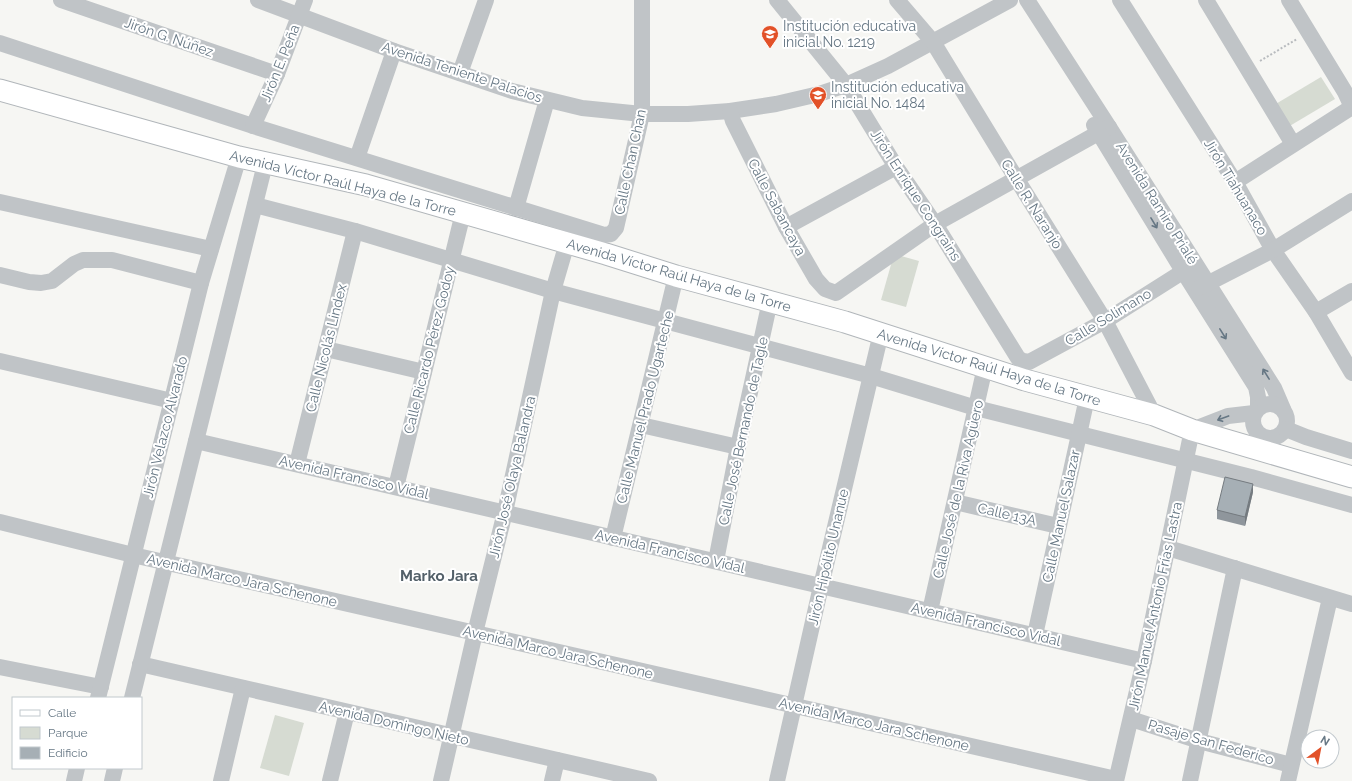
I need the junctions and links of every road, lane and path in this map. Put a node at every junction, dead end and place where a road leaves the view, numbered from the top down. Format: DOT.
graph roads {
  1 [pos="62,0"];
  2 [pos="258,0"];
  3 [pos="304,0"];
  4 [pos="486,0"];
  5 [pos="642,0"];
  6 [pos="778,0"];
  7 [pos="897,0"];
  8 [pos="1010,0"];
  9 [pos="1015,0"];
  10 [pos="1027,0"];
  11 [pos="1120,0"];
  12 [pos="1206,0"];
  13 [pos="1289,0"];
  14 [pos="299,15"];
  15 [pos="1309,32"];
  16 [pos="933,42"];
  17 [pos="0,43"];
  18 [pos="394,51"];
  19 [pos="1248,68"];
  20 [pos="460,73"];
  21 [pos="277,74"];
  22 [pos="846,85"];
  23 [pos="0,90"];
  24 [pos="1348,90"];
  25 [pos="547,100"];
  26 [pos="1352,107"];
  27 [pos="730,111"];
  28 [pos="642,114"];
  29 [pos="253,126"];
  30 [pos="1104,130"];
  31 [pos="1293,144"];
  32 [pos="239,157"];
  33 [pos="357,158"];
  34 [pos="265,164"];
  35 [pos="896,167"];
  36 [pos="1016,178"];
  37 [pos="1234,182"];
  38 [pos="1352,201"];
  39 [pos="0,202"];
  40 [pos="255,204"];
  41 [pos="516,208"];
  42 [pos="463,213"];
  43 [pos="935,224"];
  44 [pos="786,227"];
  45 [pos="355,231"];
  46 [pos="567,243"];
  47 [pos="211,249"];
  48 [pos="1273,250"];
  49 [pos="451,261"];
  50 [pos="1189,268"];
  51 [pos="0,275"];
  52 [pos="676,276"];
  53 [pos="201,283"];
  54 [pos="1202,286"];
  55 [pos="553,291"];
  56 [pos="1352,291"];
  57 [pos="770,302"];
  58 [pos="1316,312"];
  59 [pos="1105,321"];
  60 [pos="665,322"];
  61 [pos="881,333"];
  62 [pos="760,347"];
  63 [pos="326,349"];
  64 [pos="1018,358"];
  65 [pos="0,361"];
  66 [pos="985,367"];
  67 [pos="424,372"];
  68 [pos="1352,373"];
  69 [pos="871,376"];
  70 [pos="1087,398"];
  71 [pos="172,402"];
  72 [pos="976,408"];
  73 [pos="1283,409"];
  74 [pos="1154,415"];
  75 [pos="1253,423"];
  76 [pos="641,425"];
  77 [pos="1192,430"];
  78 [pos="1284,431"];
  79 [pos="1079,434"];
  80 [pos="196,440"];
  81 [pos="738,447"];
  82 [pos="1352,451"];
  83 [pos="1275,455"];
  84 [pos="1186,460"];
  85 [pos="297,464"];
  86 [pos="1352,477"];
  87 [pos="396,487"];
  88 [pos="955,502"];
  89 [pos="1352,505"];
  90 [pos="505,512"];
  91 [pos="0,522"];
  92 [pos="1058,526"];
  93 [pos="613,538"];
  94 [pos="1168,548"];
  95 [pos="133,555"];
  96 [pos="166,562"];
  97 [pos="716,562"];
  98 [pos="1235,568"];
  99 [pos="821,586"];
  100 [pos="1330,598"];
  101 [pos="1352,604"];
  102 [pos="930,611"];
  103 [pos="474,633"];
  104 [pos="1035,635"];
  105 [pos="1144,661"];
  106 [pos="140,664"];
  107 [pos="0,667"];
  108 [pos="243,688"];
  109 [pos="99,693"];
  110 [pos="132,697"];
  111 [pos="794,706"];
  112 [pos="347,712"];
  113 [pos="1131,719"];
  114 [pos="452,736"];
  115 [pos="1199,741"];
  116 [pos="557,760"];
  117 [pos="1291,765"];
  118 [pos="77,769"];
  119 [pos="115,769"];
  120 [pos="1116,780"];
  121 [pos="74,781"];
  122 [pos="112,781"];
  123 [pos="220,781"];
  124 [pos="330,781"];
  125 [pos="442,781"];
  126 [pos="552,781"];
  127 [pos="649,781"];
  128 [pos="777,781"];
  129 [pos="1190,781"];
  130 [pos="1288,781"];
  1 -- 21 [label="street, Jirón G. Núñez"];
  2 -- 14 [label="street, Avenida Teniente Palacios"];
  3 -- 14 [label="street, Jirón E. Peña"];
  4 -- 20 [label="street"];
  5 -- 28 [label="street, Calle Chan Chan"];
  6 -- 22 [label="street, Jirón Enrique Congrains"];
  7 -- 16 [label="street, Calle R. Naranjo"];
  8 -- 16 [label="street, Avenida Teniente Palacios"];
  9 -- 30 [label="street, Avenida Ramiro Prialé"];
  10 -- 30 [label="street, Avenida Ramiro Prialé"];
  11 -- 37 [label="street, Jirón Tiahuanaco"];
  12 -- 19 [label="street"];
  13 -- 15 [label="street"];
  14 -- 18 [label="street, Avenida Teniente Palacios"];
  14 -- 21 [label="street, Jirón E. Peña"];
  15 -- 19 [label="path"];
  15 -- 24 [label="street"];
  16 -- 22 [label="street, Avenida Teniente Palacios"];
  16 -- 36 [label="street, Calle R. Naranjo"];
  17 -- 29 [label="street"];
  18 -- 20 [label="street, Avenida Teniente Palacios"];
  18 -- 33 [label="street"];
  19 -- 31 [label="street"];
  20 -- 25 [label="street, Avenida Teniente Palacios"];
  21 -- 29 [label="street, Jirón E. Peña"];
  22 -- 27 [label="street, Avenida Teniente Palacios"];
  22 -- 35 [label="street, Jirón Enrique Congrains"];
  23 -- 32 [label="main road, Avenida Víctor Raúl Haya de la Torre"];
  24 -- 26 [label="street"];
  25 -- 28 [label="street, Avenida Teniente Palacios"];
  25 -- 41 [label="street"];
  26 -- 31 [label="street"];
  27 -- 28 [label="street, Avenida Teniente Palacios"];
  27 -- 44 [label="street, Calle Sabancaya"];
  28 -- 41 [label="street, Calle Chan Chan"];
  29 -- 33 [label="street"];
  30 -- 36 [label="street"];
  30 -- 50 [label="street, Avenida Ramiro Prialé"];
  31 -- 37 [label="street"];
  32 -- 34 [label="main road, Avenida Víctor Raúl Haya de la Torre"];
  32 -- 47 [label="street, Jirón Velazco Alvarado"];
  33 -- 41 [label="street"];
  34 -- 40 [label="street"];
  34 -- 42 [label="main road, Avenida Víctor Raúl Haya de la Torre"];
  35 -- 43 [label="street, Jirón Enrique Congrains"];
  35 -- 44 [label="street"];
  36 -- 43 [label="street"];
  36 -- 59 [label="street, Calle R. Naranjo"];
  37 -- 48 [label="street, Jirón Tiahuanaco"];
  38 -- 48 [label="street"];
  39 -- 47 [label="street"];
  40 -- 45 [label="street"];
  40 -- 80 [label="street"];
  42 -- 46 [label="main road, Avenida Víctor Raúl Haya de la Torre"];
  42 -- 49 [label="street, Calle Ricardo Pérez Godoy"];
  43 -- 44 [label="street, Calle Sabancaya"];
  43 -- 64 [label="street, Jirón Enrique Congrains"];
  45 -- 49 [label="street"];
  45 -- 63 [label="street, Calle Nicolás Lindex"];
  46 -- 52 [label="main road, Avenida Víctor Raúl Haya de la Torre"];
  46 -- 55 [label="street, Jirón José Olaya Balandra"];
  47 -- 53 [label="street, Jirón Velazco Alvarado"];
  48 -- 54 [label="street"];
  48 -- 58 [label="street, Jirón Tiahuanaco"];
  49 -- 55 [label="street"];
  49 -- 67 [label="street, Calle Ricardo Pérez Godoy"];
  50 -- 54 [label="street, Avenida Ramiro Prialé"];
  50 -- 59 [label="street, Calle Solimano"];
  51 -- 53 [label="street"];
  52 -- 57 [label="main road, Avenida Víctor Raúl Haya de la Torre"];
  52 -- 60 [label="street, Calle Manuel Prado Ugarteche"];
  53 -- 71 [label="street, Jirón Velazco Alvarado"];
  73 -- 54 [label="street, Avenida Ramiro Prialé, one-way"];
  54 -- 75 [label="street, Avenida Ramiro Prialé, one-way"];
  55 -- 60 [label="street"];
  55 -- 90 [label="street, Jirón José Olaya Balandra"];
  56 -- 58 [label="street"];
  57 -- 61 [label="main road, Avenida Víctor Raúl Haya de la Torre"];
  57 -- 62 [label="street, Calle José Bernando de Tagle"];
  58 -- 68 [label="street, Jirón Tiahuanaco"];
  59 -- 64 [label="street, Calle Solimano"];
  59 -- 74 [label="street, Calle R. Naranjo"];
  60 -- 62 [label="street"];
  60 -- 76 [label="street, Calle Manuel Prado Ugarteche"];
  61 -- 66 [label="main road, Avenida Víctor Raúl Haya de la Torre"];
  61 -- 69 [label="street, Jirón Hipólito Unanue"];
  62 -- 69 [label="street"];
  62 -- 81 [label="street, Calle José Bernando de Tagle"];
  63 -- 67 [label="street"];
  63 -- 85 [label="street, Calle Nicolás Lindex"];
  65 -- 71 [label="street"];
  66 -- 70 [label="main road, Avenida Víctor Raúl Haya de la Torre"];
  66 -- 72 [label="street, Calle José de la Riva Agüero"];
  67 -- 87 [label="street, Calle Ricardo Pérez Godoy"];
  69 -- 72 [label="street"];
  69 -- 99 [label="street, Jirón Hipólito Unanue"];
  70 -- 74 [label="main road, Avenida Víctor Raúl Haya de la Torre"];
  70 -- 79 [label="street, Calle Manuel Salazar"];
  71 -- 95 [label="street, Jirón Velazco Alvarado"];
  72 -- 79 [label="street"];
  72 -- 88 [label="street, Calle José de la Riva Agüero"];
  73 -- 75 [label="street"];
  73 -- 78 [label="street, Avenida Ramiro Prialé"];
  74 -- 77 [label="main road, Avenida Víctor Raúl Haya de la Torre"];
  75 -- 77 [label="main road, Avenida Víctor Raúl Haya de la Torre"];
  75 -- 77 [label="street, one-way"];
  75 -- 78 [label="street"];
  75 -- 83 [label="main road, Avenida Víctor Raúl Haya de la Torre"];
  76 -- 81 [label="street"];
  76 -- 93 [label="street, Calle Manuel Prado Ugarteche"];
  77 -- 84 [label="street, Jirón Manuel Antonio Frías Lastra"];
  78 -- 82 [label="street"];
  78 -- 83 [label="street"];
  79 -- 84 [label="street"];
  79 -- 92 [label="street, Calle Manuel Salazar"];
  80 -- 85 [label="street, Avenida Francisco Vidal"];
  80 -- 96 [label="street"];
  81 -- 97 [label="street, Calle José Bernando de Tagle"];
  83 -- 86 [label="main road, Avenida Víctor Raúl Haya de la Torre"];
  84 -- 89 [label="street"];
  84 -- 94 [label="street, Jirón Manuel Antonio Frías Lastra"];
  85 -- 87 [label="street, Avenida Francisco Vidal"];
  87 -- 90 [label="street, Avenida Francisco Vidal"];
  88 -- 92 [label="street, Calle 13A"];
  88 -- 102 [label="street, Calle José de la Riva Agüero"];
  90 -- 93 [label="street, Avenida Francisco Vidal"];
  90 -- 103 [label="street, Jirón José Olaya Balandra"];
  91 -- 95 [label="street, Avenida Marco Jara Schenone"];
  92 -- 104 [label="street, Calle Manuel Salazar"];
  93 -- 97 [label="street, Avenida Francisco Vidal"];
  94 -- 98 [label="street"];
  94 -- 105 [label="street, Jirón Manuel Antonio Frías Lastra"];
  95 -- 96 [label="street, Avenida Marco Jara Schenone"];
  95 -- 109 [label="street, Jirón Velazco Alvarado"];
  96 -- 103 [label="street, Avenida Marco Jara Schenone"];
  96 -- 106 [label="street"];
  97 -- 99 [label="street, Avenida Francisco Vidal"];
  98 -- 100 [label="street"];
  98 -- 115 [label="street"];
  99 -- 102 [label="street, Avenida Francisco Vidal"];
  99 -- 111 [label="street, Jirón Hipólito Unanue"];
  100 -- 101 [label="street"];
  100 -- 117 [label="street"];
  102 -- 104 [label="street, Avenida Francisco Vidal"];
  103 -- 111 [label="street, Avenida Marco Jara Schenone"];
  103 -- 114 [label="street, Jirón José Olaya Balandra"];
  104 -- 105 [label="street, Avenida Francisco Vidal"];
  105 -- 113 [label="street, Jirón Manuel Antonio Frías Lastra"];
  106 -- 108 [label="street, Avenida Domingo Nieto"];
  106 -- 110 [label="street"];
  107 -- 109 [label="street"];
  108 -- 112 [label="street, Avenida Domingo Nieto"];
  108 -- 123 [label="street"];
  111 -- 120 [label="street, Avenida Marco Jara Schenone"];
  111 -- 128 [label="street, Jirón Hipólito Unanue"];
  112 -- 114 [label="street, Avenida Domingo Nieto"];
  112 -- 124 [label="street"];
  113 -- 115 [label="street, Pasaje San Federico"];
  113 -- 120 [label="street, Jirón Manuel Antonio Frías Lastra"];
  114 -- 116 [label="street, Avenida Domingo Nieto"];
  114 -- 125 [label="street, Jirón José Olaya Balandra"];
  115 -- 117 [label="street, Pasaje San Federico"];
  115 -- 129 [label="street"];
  116 -- 126 [label="street"];
  116 -- 127 [label="street, Avenida Domingo Nieto"];
  117 -- 130 [label="street"];
  118 -- 121 [label="street"];
  119 -- 122 [label="street"];
}
